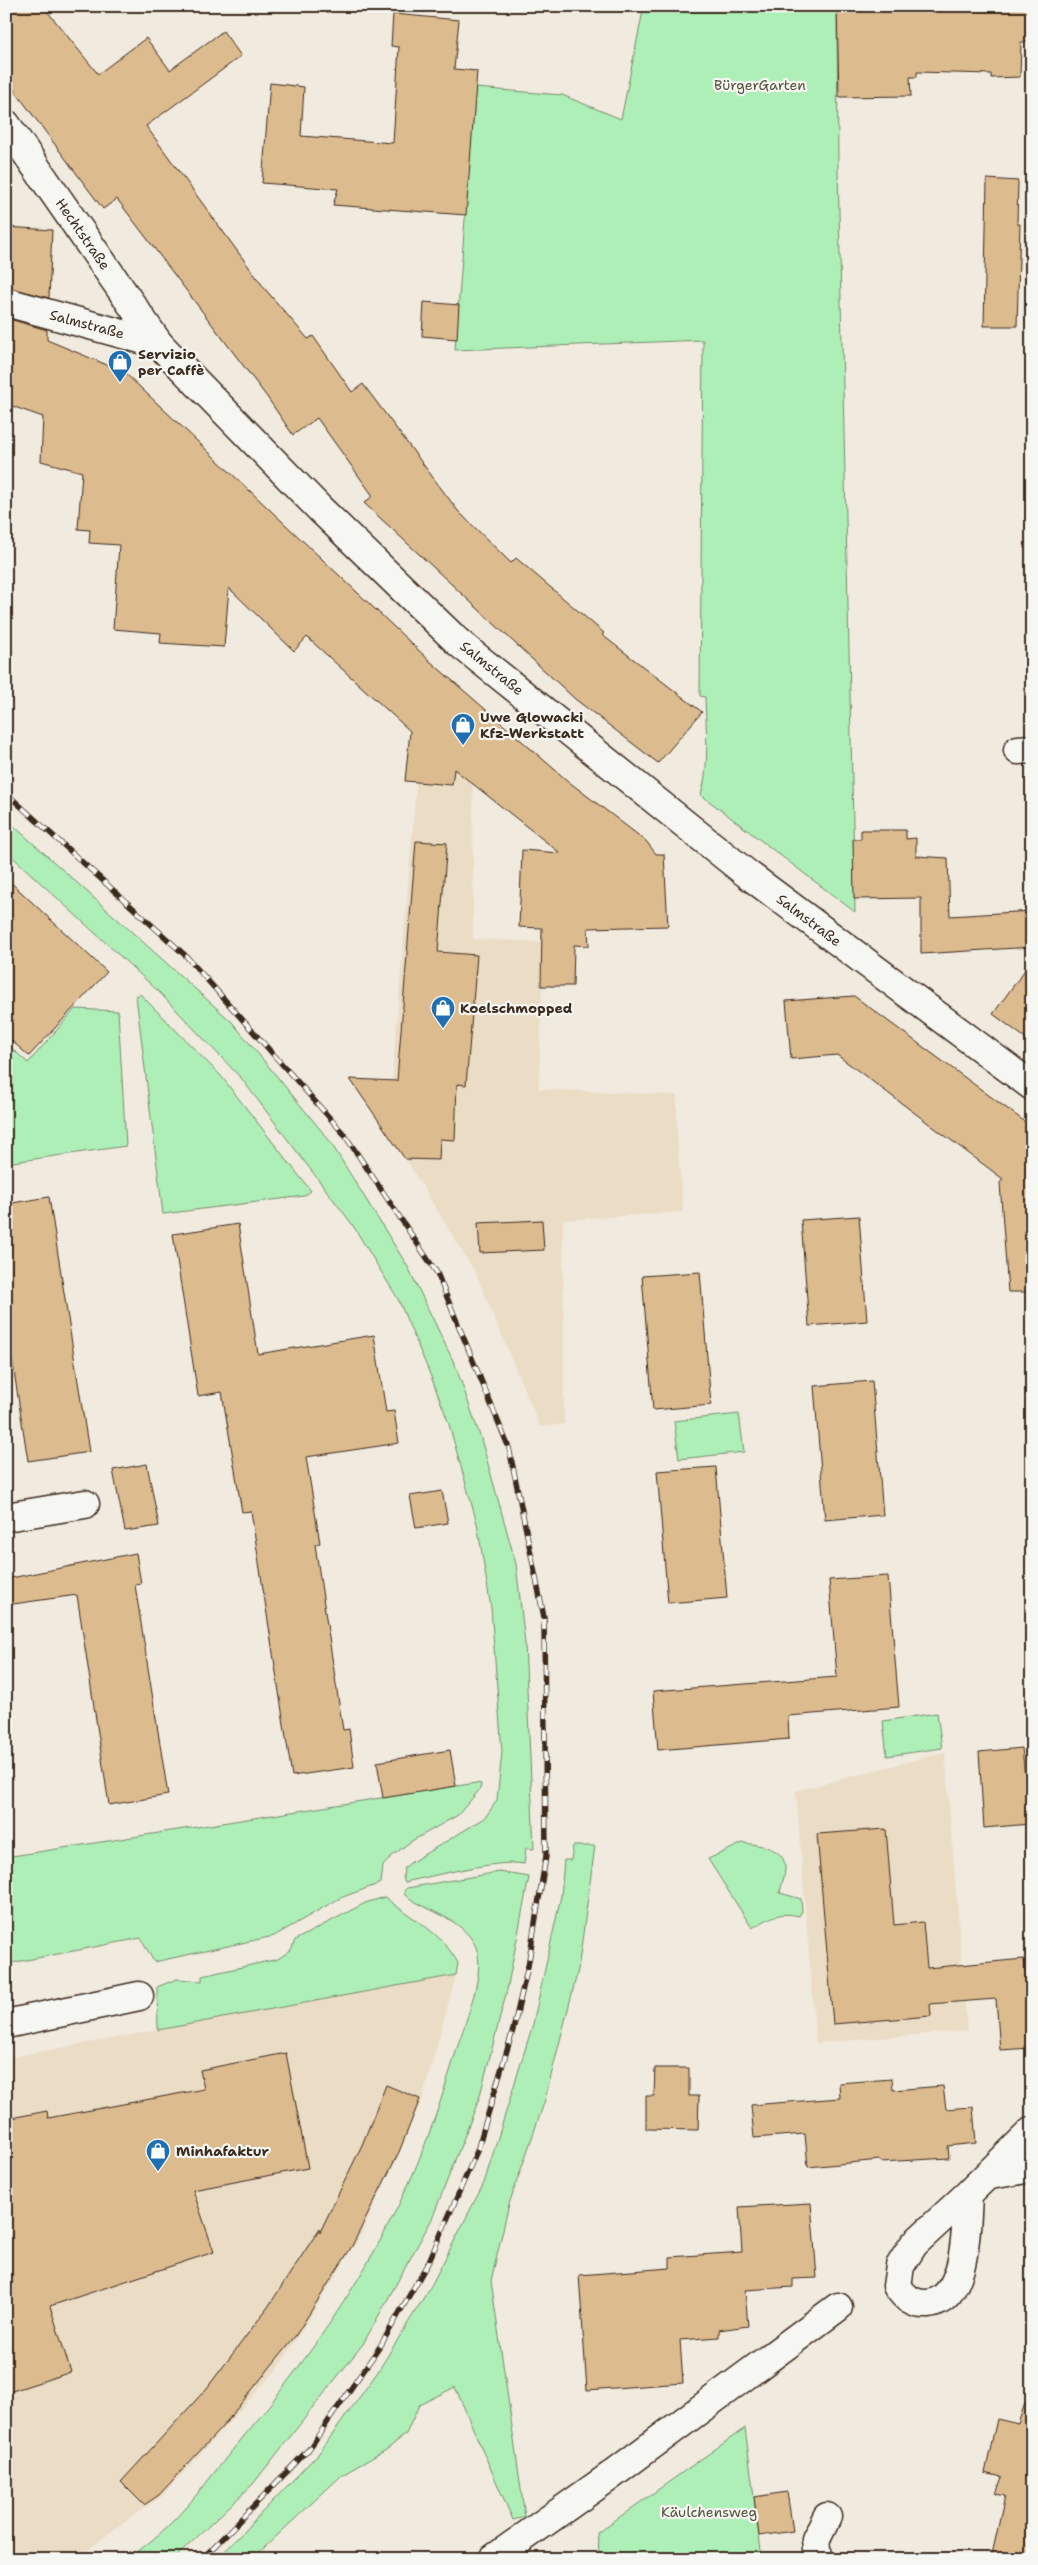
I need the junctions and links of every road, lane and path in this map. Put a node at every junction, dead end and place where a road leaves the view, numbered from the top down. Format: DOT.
graph roads {
  1 [pos="6,124"];
  2 [pos="6,302"];
  3 [pos="159,344"];
  4 [pos="1032,1086"];
  5 [pos="86,1504"];
  6 [pos="6,1517"];
  7 [pos="139,1996"];
  8 [pos="6,2024"];
  9 [pos="1032,2132"];
  10 [pos="1032,2168"];
  11 [pos="990,2175"];
  12 [pos="968,2194"];
  13 [pos="838,2307"];
  14 [pos="827,2517"];
  15 [pos="493,2559"];
  16 [pos="818,2559"];
  1 -- 3 [label="street, Hechtstraße"];
  2 -- 3 [label="street, Salmstraße"];
  3 -- 4 [label="street, Salmstraße"];
  5 -- 6 [label="street"];
  7 -- 8 [label="street"];
  9 -- 11 [label="street"];
  10 -- 11 [label="street"];
  11 -- 12 [label="street"];
  13 -- 15 [label="street"];
  14 -- 16 [label="street"];
}
